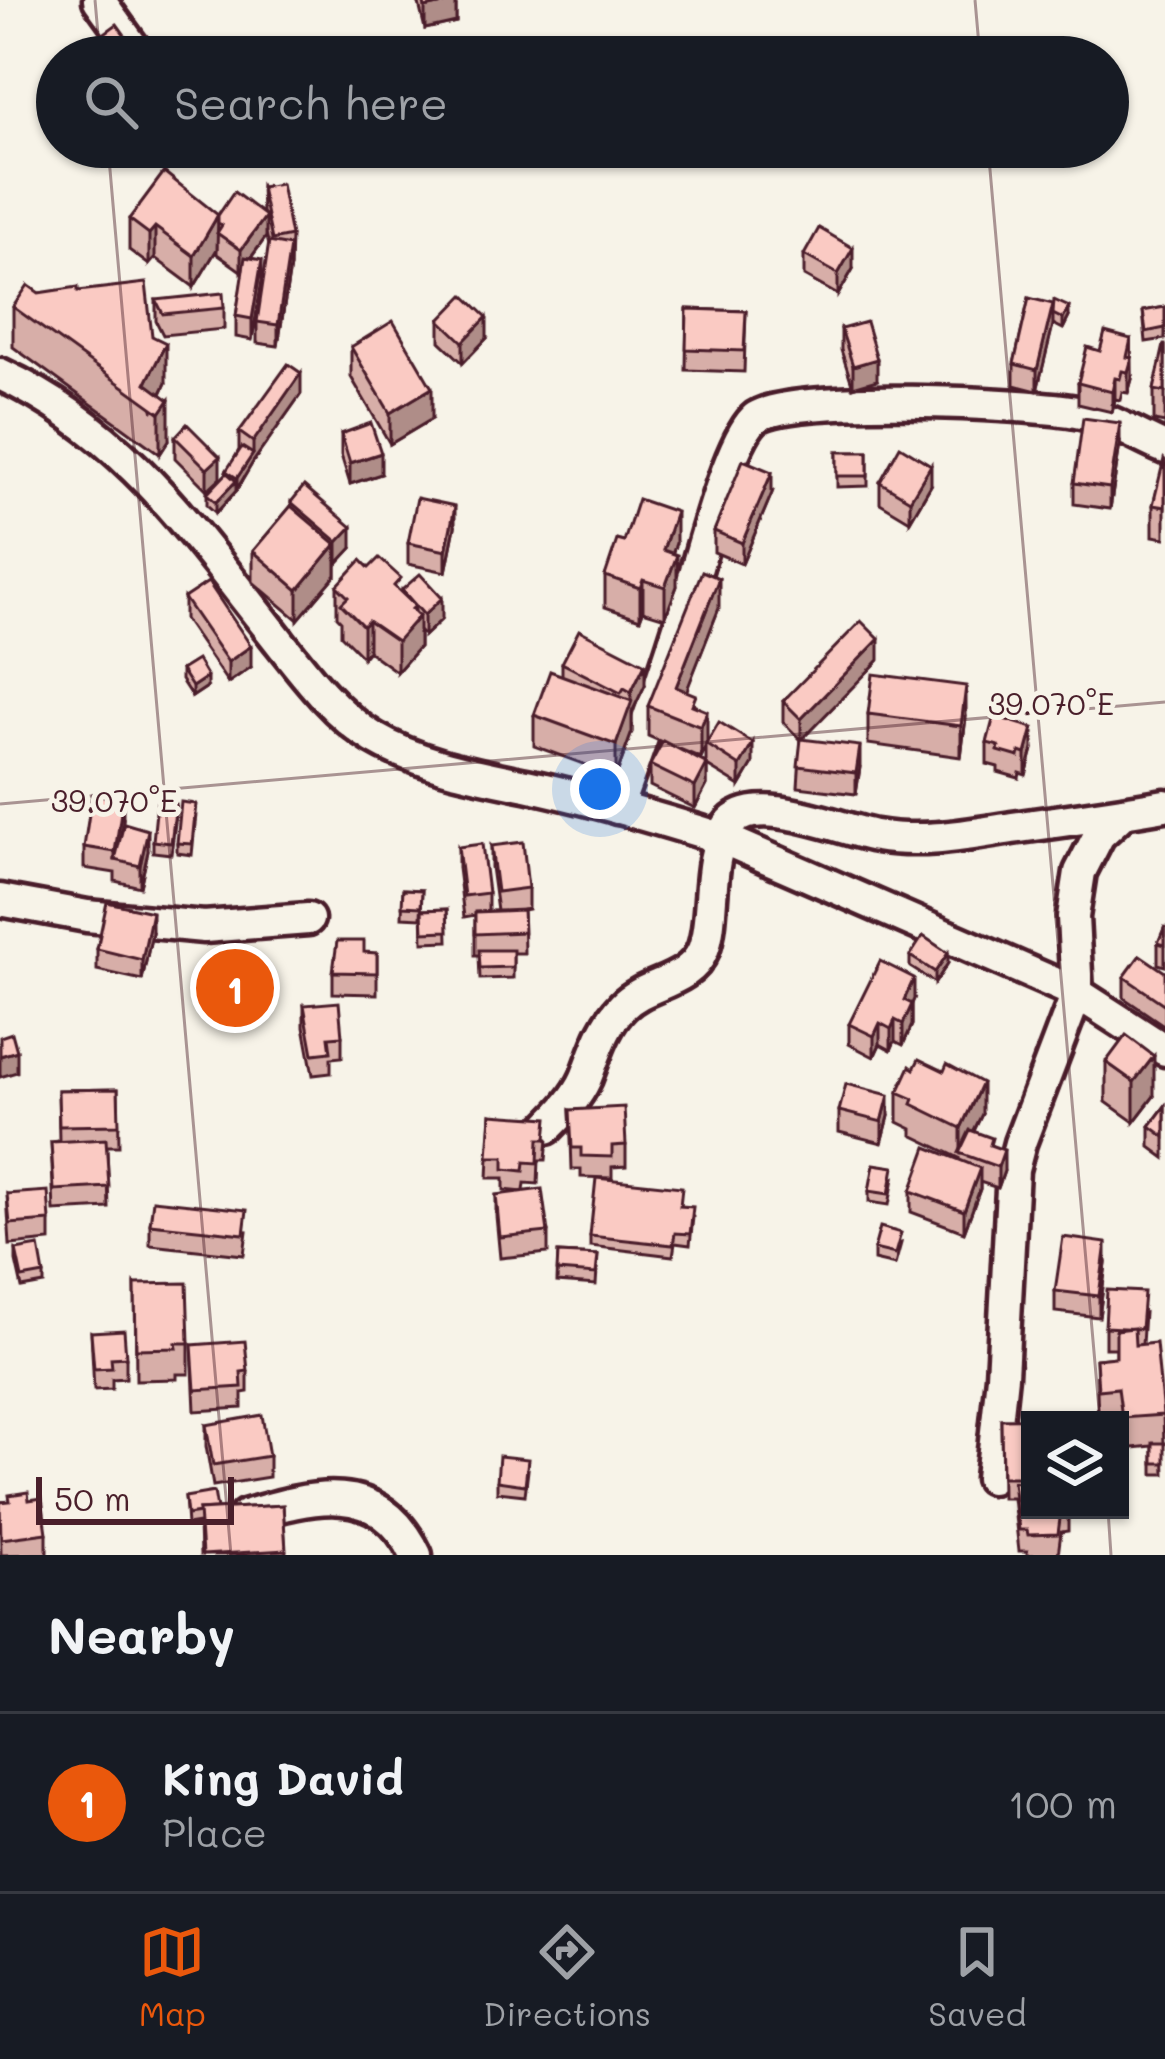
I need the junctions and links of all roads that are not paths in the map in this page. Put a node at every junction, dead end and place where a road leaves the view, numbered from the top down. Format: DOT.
graph roads {
  1 [pos="99,0"];
  2 [pos="125,36"];
  3 [pos="0,374"];
  4 [pos="1165,448"];
  5 [pos="1165,805"];
  6 [pos="617,808"];
  7 [pos="1124,812"];
  8 [pos="724,839"];
  9 [pos="0,900"];
  10 [pos="308,919"];
  11 [pos="1077,993"];
  12 [pos="1165,1049"];
  13 [pos="547,1129"];
  14 [pos="991,1478"];
  15 [pos="211,1527"];
  16 [pos="416,1555"];
  1 -- 2 [label="street"];
  3 -- 6 [label="street"];
  4 -- 6 [label="street"];
  5 -- 7 [label="street"];
  6 -- 8 [label="street"];
  7 -- 8 [label="street"];
  7 -- 11 [label="street"];
  8 -- 11 [label="street"];
  8 -- 13 [label="street"];
  9 -- 10 [label="street"];
  11 -- 12 [label="street"];
  11 -- 14 [label="street"];
  15 -- 16 [label="street"];
}
